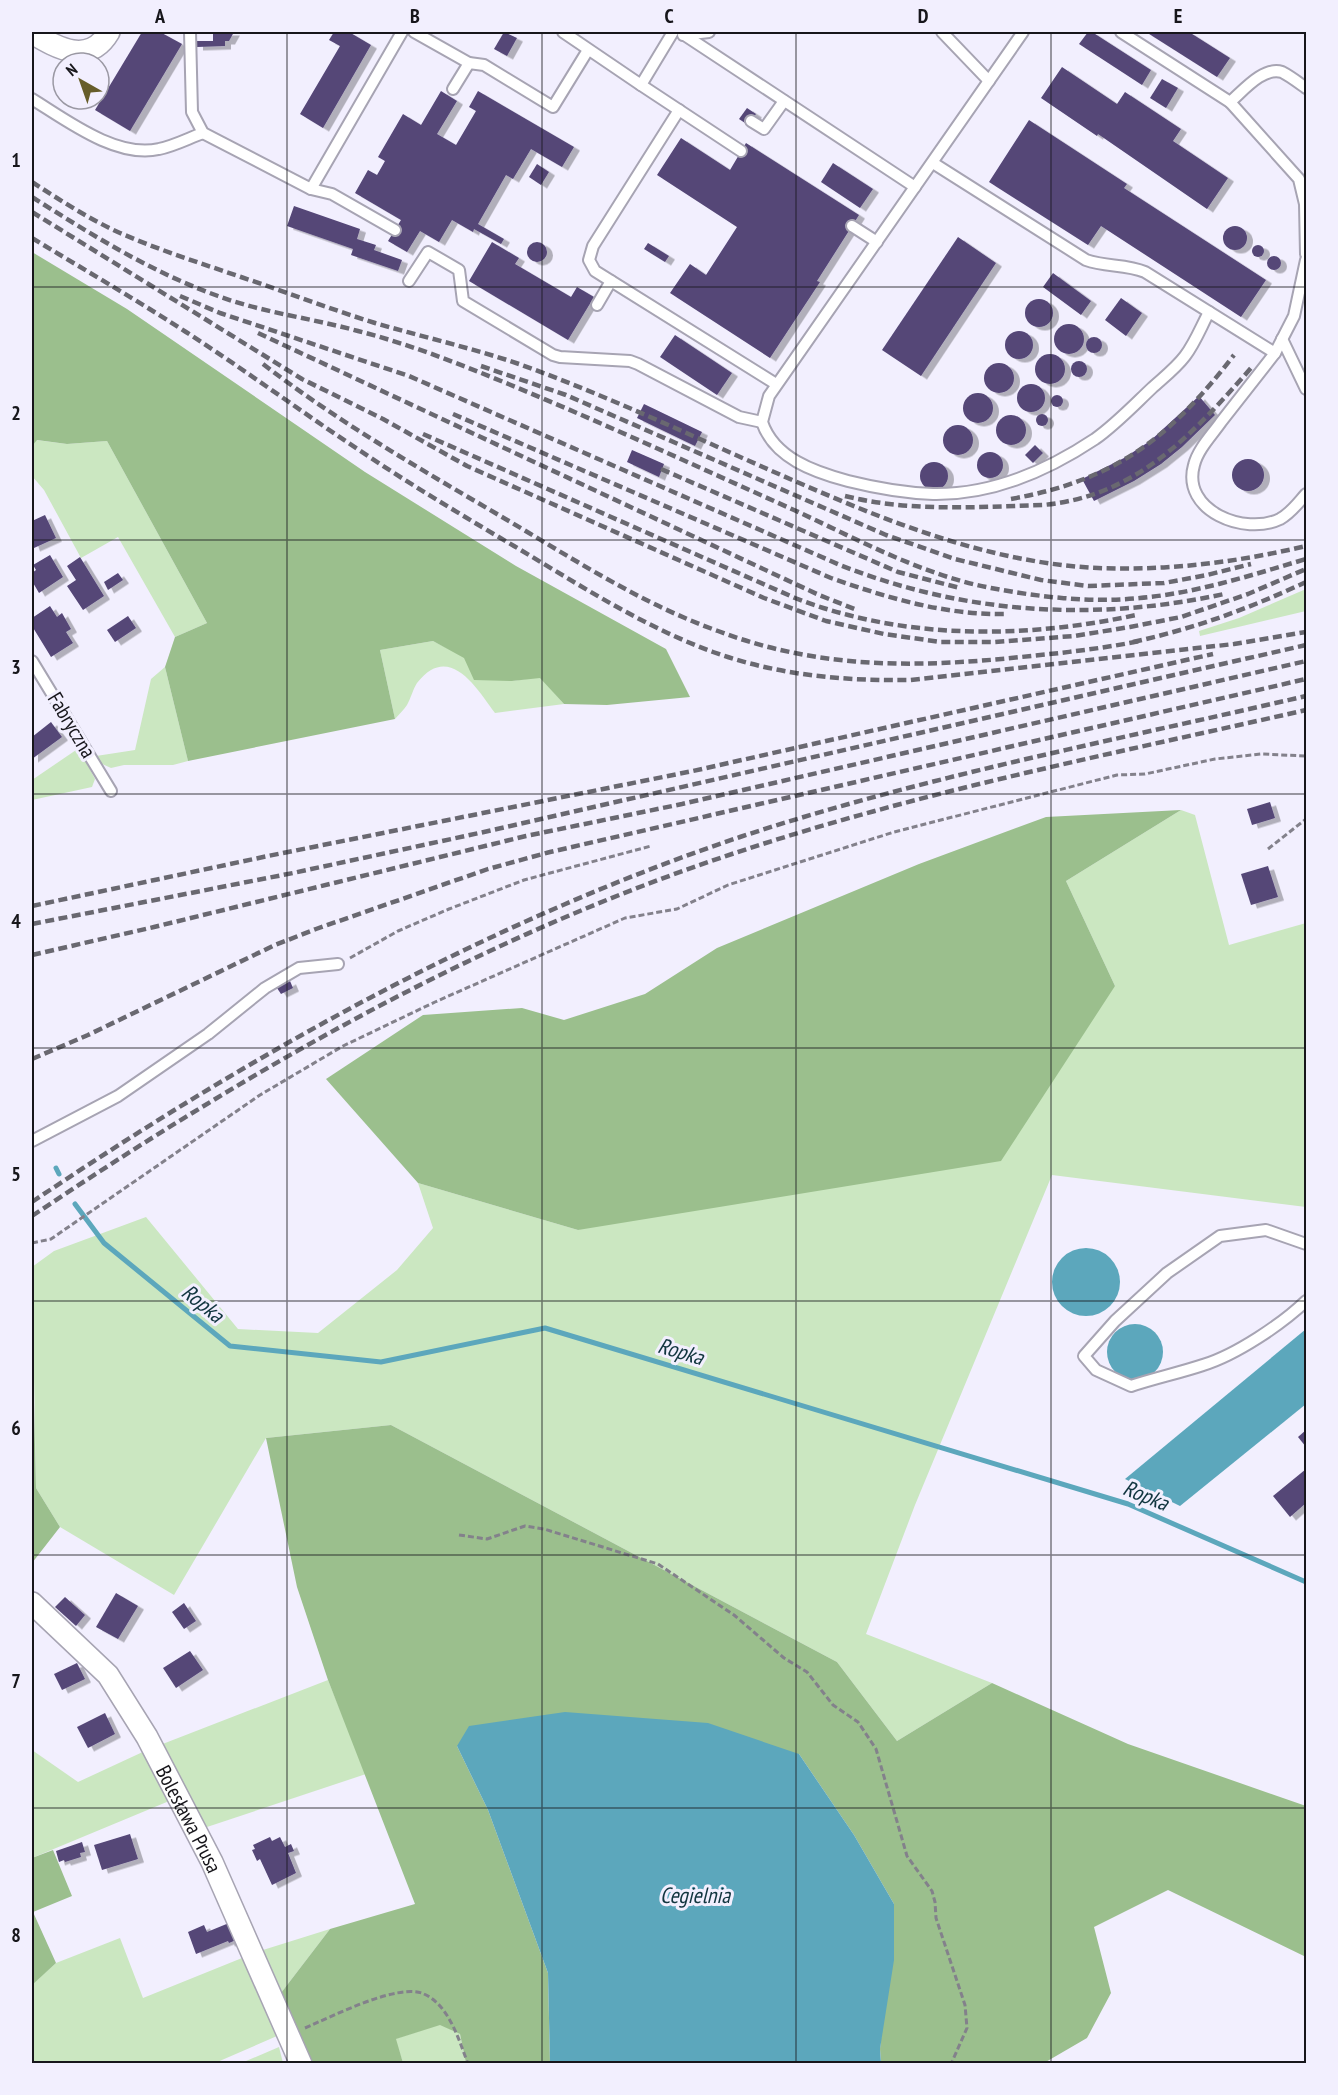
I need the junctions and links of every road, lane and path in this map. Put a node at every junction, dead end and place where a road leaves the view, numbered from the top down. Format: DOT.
graph roads {
  1 [pos="109,32"];
  2 [pos="190,32"];
  3 [pos="402,32"];
  4 [pos="414,32"];
  5 [pos="563,32"];
  6 [pos="672,32"];
  7 [pos="709,32"];
  8 [pos="942,32"];
  9 [pos="1023,32"];
  10 [pos="1121,32"];
  11 [pos="32,33"];
  12 [pos="682,34"];
  13 [pos="588,50"];
  14 [pos="469,63"];
  15 [pos="989,81"];
  16 [pos="640,85"];
  17 [pos="1306,88"];
  18 [pos="453,89"];
  19 [pos="32,99"];
  20 [pos="784,101"];
  21 [pos="1230,102"];
  22 [pos="679,110"];
  23 [pos="751,121"];
  24 [pos="203,133"];
  25 [pos="741,151"];
  26 [pos="933,163"];
  27 [pos="915,187"];
  28 [pos="311,189"];
  29 [pos="852,226"];
  30 [pos="395,230"];
  31 [pos="877,242"];
  32 [pos="1306,254"];
  33 [pos="1306,260"];
  34 [pos="409,281"];
  35 [pos="611,281"];
  36 [pos="597,305"];
  37 [pos="1209,312"];
  38 [pos="1282,339"];
  39 [pos="1275,353"];
  40 [pos="776,384"];
  41 [pos="1306,389"];
  42 [pos="762,422"];
  43 [pos="1306,494"];
  44 [pos="32,661"];
  45 [pos="1306,756"];
  46 [pos="111,790"];
  47 [pos="1306,819"];
  48 [pos="651,846"];
  49 [pos="1268,849"];
  50 [pos="338,964"];
  51 [pos="32,1141"];
  52 [pos="32,1243"];
  53 [pos="1306,1244"];
  54 [pos="1306,1301"];
  55 [pos="459,1535"];
  56 [pos="32,1603"];
  57 [pos="289,2034"];
  58 [pos="301,2064"];
  59 [pos="468,2064"];
  60 [pos="951,2064"];
  1 -- 11 [label="street"];
  2 -- 24 [label="lane"];
  3 -- 28 [label="lane"];
  4 -- 14 [label="lane"];
  5 -- 13 [label="lane"];
  6 -- 16 [label="lane"];
  7 -- 12 [label="lane"];
  8 -- 15 [label="lane"];
  9 -- 15 [label="lane"];
  10 -- 21 [label="lane"];
  12 -- 20 [label="lane"];
  13 -- 14 [label="lane"];
  13 -- 16 [label="lane"];
  14 -- 18 [label="lane"];
  15 -- 26 [label="lane"];
  16 -- 22 [label="lane"];
  17 -- 21 [label="lane"];
  19 -- 24 [label="lane"];
  20 -- 23 [label="lane"];
  20 -- 27 [label="lane"];
  21 -- 32 [label="lane"];
  22 -- 25 [label="lane"];
  22 -- 35 [label="lane"];
  24 -- 28 [label="lane"];
  26 -- 27 [label="lane"];
  26 -- 37 [label="lane"];
  27 -- 31 [label="lane"];
  28 -- 30 [label="lane"];
  29 -- 31 [label="lane"];
  31 -- 40 [label="lane"];
  33 -- 38 [label="lane"];
  34 -- 42 [label="lane"];
  35 -- 36 [label="lane"];
  35 -- 40 [label="lane"];
  37 -- 39 [label="lane"];
  37 -- 42 [label="lane"];
  38 -- 39 [label="lane"];
  38 -- 41 [label="lane"];
  39 -- 43 [label="lane"];
  40 -- 42 [label="lane"];
  44 -- 46 [label="lane, Fabryczna"];
  45 -- 52 [label="path"];
  47 -- 49 [label="path"];
  48 -- 50 [label="path"];
  50 -- 51 [label="lane"];
  53 -- 54 [label="lane"];
  55 -- 60 [label="path"];
  56 -- 57 [label="street, Bolesława Prusa"];
  57 -- 58 [label="street, Bolesława Prusa"];
  57 -- 59 [label="path"];
}
